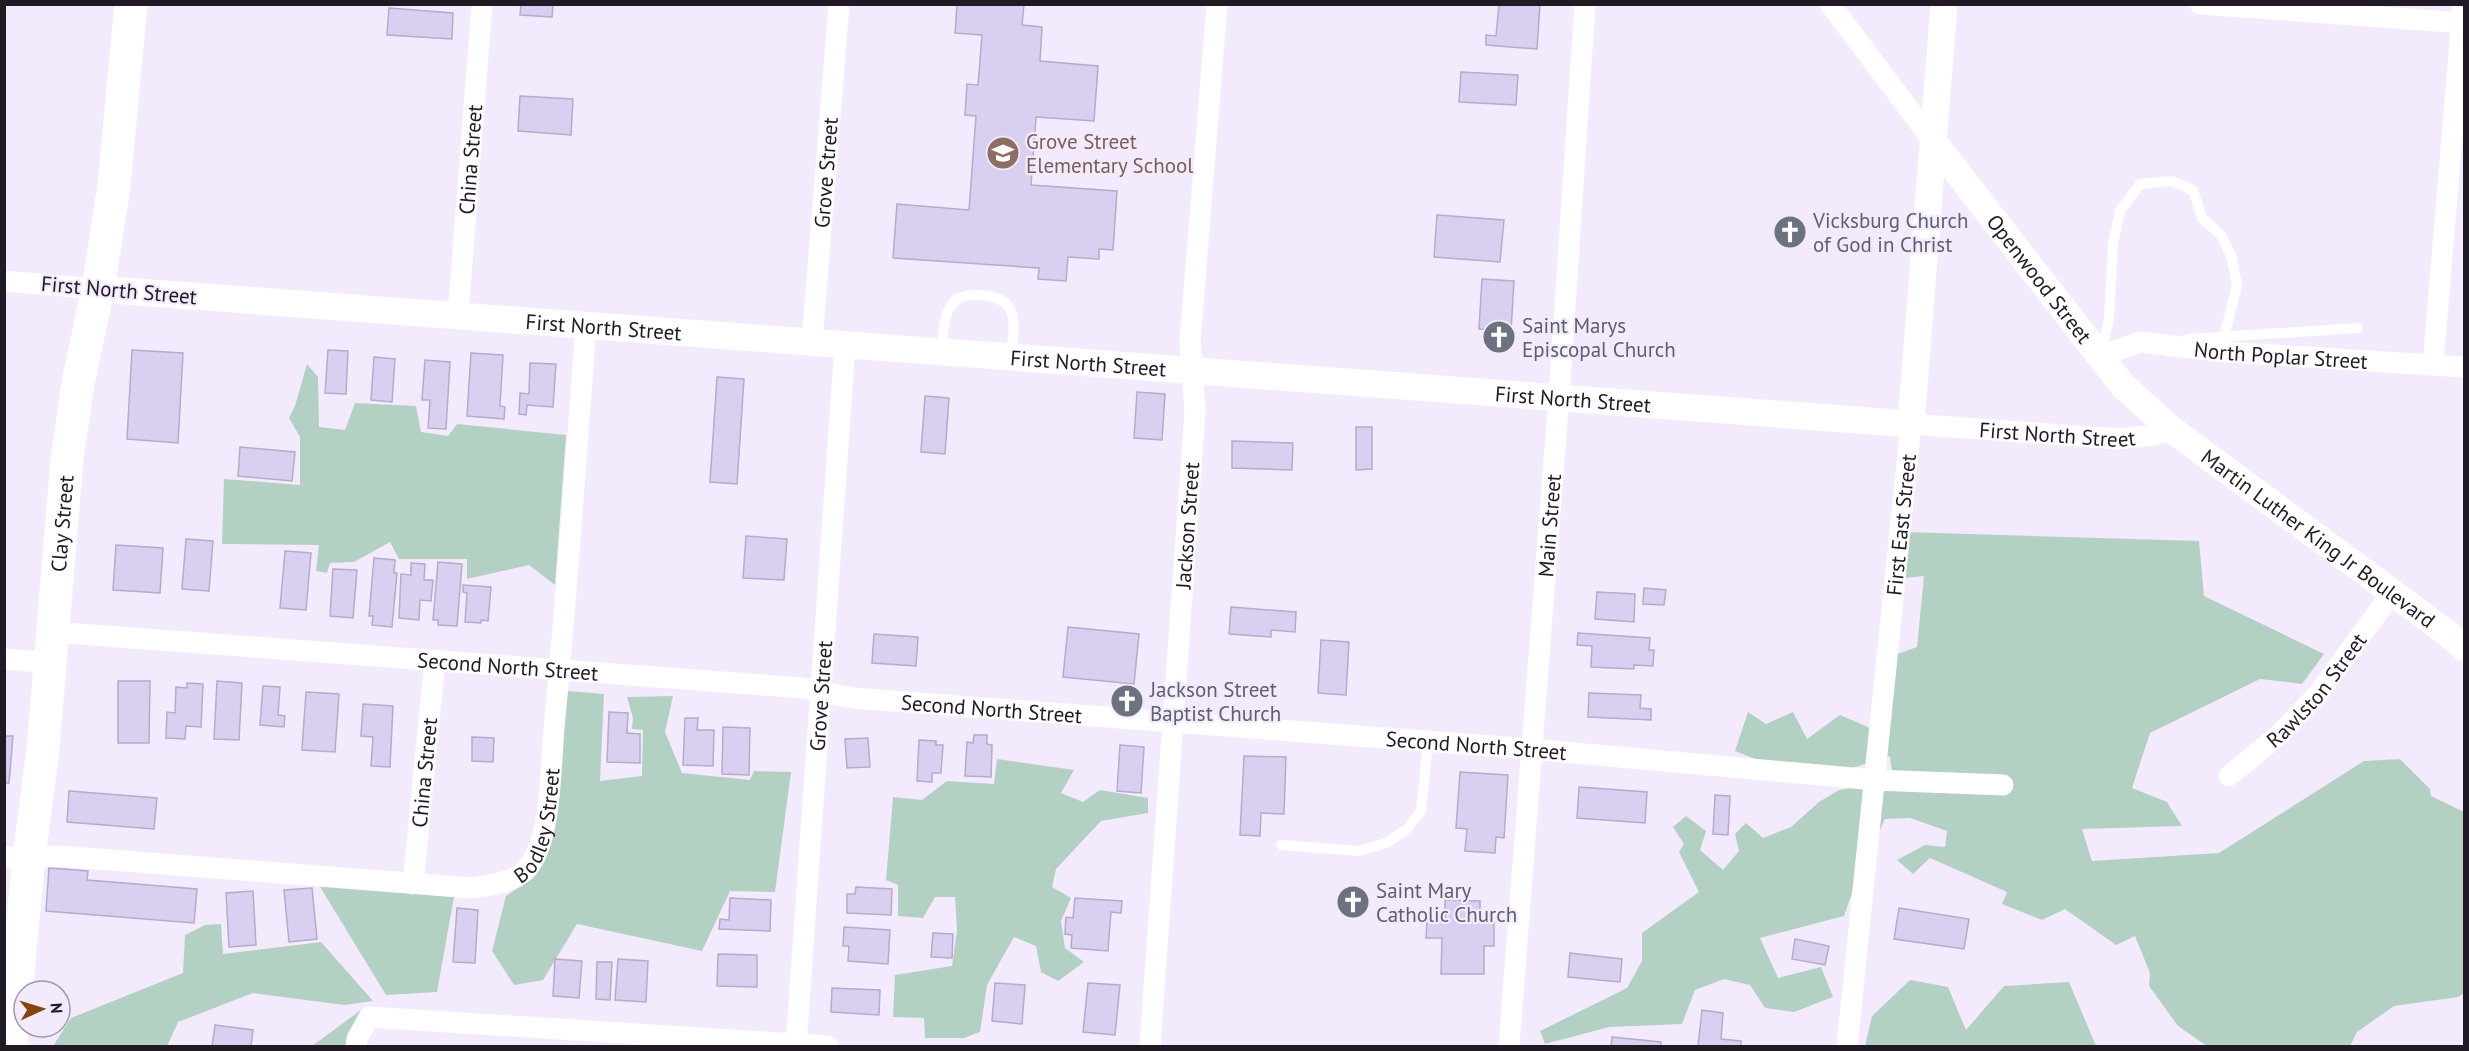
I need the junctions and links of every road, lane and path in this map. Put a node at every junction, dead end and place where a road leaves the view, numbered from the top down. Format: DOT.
graph roads {
  1 [pos="131,4"];
  2 [pos="482,4"];
  3 [pos="839,4"];
  4 [pos="1217,4"];
  5 [pos="1585,4"];
  6 [pos="1830,4"];
  7 [pos="1944,4"];
  8 [pos="2200,4"];
  9 [pos="2463,16"];
  10 [pos="1933,141"];
  11 [pos="4,281"];
  12 [pos="98,290"];
  13 [pos="458,315"];
  14 [pos="586,325"];
  15 [pos="2358,328"];
  16 [pos="2224,337"];
  17 [pos="812,342"];
  18 [pos="2140,342"];
  19 [pos="845,345"];
  20 [pos="941,352"];
  21 [pos="2101,356"];
  22 [pos="1010,357"];
  23 [pos="2433,365"];
  24 [pos="2464,367"];
  25 [pos="1192,371"];
  26 [pos="1558,396"];
  27 [pos="1911,424"];
  28 [pos="2171,429"];
  29 [pos="2392,593"];
  30 [pos="52,648"];
  31 [pos="2464,648"];
  32 [pos="4,659"];
  33 [pos="435,660"];
  34 [pos="559,671"];
  35 [pos="823,692"];
  36 [pos="1173,721"];
  37 [pos="1428,742"];
  38 [pos="1531,749"];
  39 [pos="2229,776"];
  40 [pos="1875,780"];
  41 [pos="2003,784"];
  42 [pos="1281,845"];
  43 [pos="17,857"];
  44 [pos="412,884"];
  45 [pos="796,1045"];
  46 [pos="11,1047"];
  47 [pos="356,1047"];
  48 [pos="828,1047"];
  49 [pos="1150,1047"];
  50 [pos="1509,1047"];
  51 [pos="1847,1047"];
  1 -- 12 [label="main road, Clay Street"];
  2 -- 13 [label="street, China Street"];
  3 -- 17 [label="street, Grove Street"];
  4 -- 25 [label="street, Jackson Street"];
  5 -- 26 [label="street, Main Street"];
  6 -- 10 [label="street, Openwood Street"];
  7 -- 10 [label="street, First East Street"];
  8 -- 9 [label="street"];
  9 -- 23 [label="street"];
  10 -- 21 [label="street, Openwood Street"];
  10 -- 27 [label="street, First East Street"];
  11 -- 12 [label="street, First North Street"];
  12 -- 13 [label="street, First North Street"];
  12 -- 30 [label="main road, Clay Street"];
  13 -- 14 [label="street, First North Street"];
  14 -- 17 [label="street, First North Street"];
  14 -- 34 [label="street, Bodley Street"];
  15 -- 16 [label="lane"];
  16 -- 18 [label="lane"];
  16 -- 21 [label="lane"];
  17 -- 19 [label="street, First North Street"];
  18 -- 21 [label="street, North Poplar Street"];
  18 -- 23 [label="street, North Poplar Street"];
  19 -- 20 [label="street, First North Street"];
  19 -- 35 [label="street, Grove Street"];
  20 -- 22 [label="street, First North Street"];
  20 -- 22 [label="lane"];
  21 -- 28 [label="street, Openwood Street"];
  22 -- 25 [label="street, First North Street"];
  23 -- 24 [label="street, North Poplar Street"];
  25 -- 26 [label="street, First North Street"];
  25 -- 36 [label="street, Jackson Street"];
  26 -- 27 [label="street, First North Street"];
  26 -- 38 [label="street, Main Street"];
  27 -- 28 [label="street, First North Street"];
  27 -- 40 [label="street, First East Street"];
  28 -- 29 [label="street, Martin Luther King Jr Boulevard"];
  29 -- 31 [label="street, Martin Luther King Jr Boulevard"];
  29 -- 39 [label="street, Rawlston Street"];
  30 -- 32 [label="street, Second North Street"];
  30 -- 33 [label="street, Second North Street"];
  30 -- 43 [label="main road, Clay Street"];
  33 -- 34 [label="street, Second North Street"];
  33 -- 44 [label="street, China Street"];
  34 -- 35 [label="street, Second North Street"];
  34 -- 44 [label="street, Bodley Street"];
  35 -- 36 [label="street, Second North Street"];
  35 -- 45 [label="street, Grove Street"];
  36 -- 37 [label="street, Second North Street"];
  36 -- 49 [label="street, Jackson Street"];
  37 -- 38 [label="street, Second North Street"];
  37 -- 42 [label="lane"];
  38 -- 40 [label="street, Second North Street"];
  38 -- 50 [label="street, Main Street"];
  40 -- 41 [label="street, Second North Street"];
  40 -- 51 [label="street, First East Street"];
  43 -- 44 [label="street, Bodley Street"];
  43 -- 46 [label="main road, Clay Street"];
  45 -- 47 [label="street"];
  45 -- 48 [label="street"];
}
